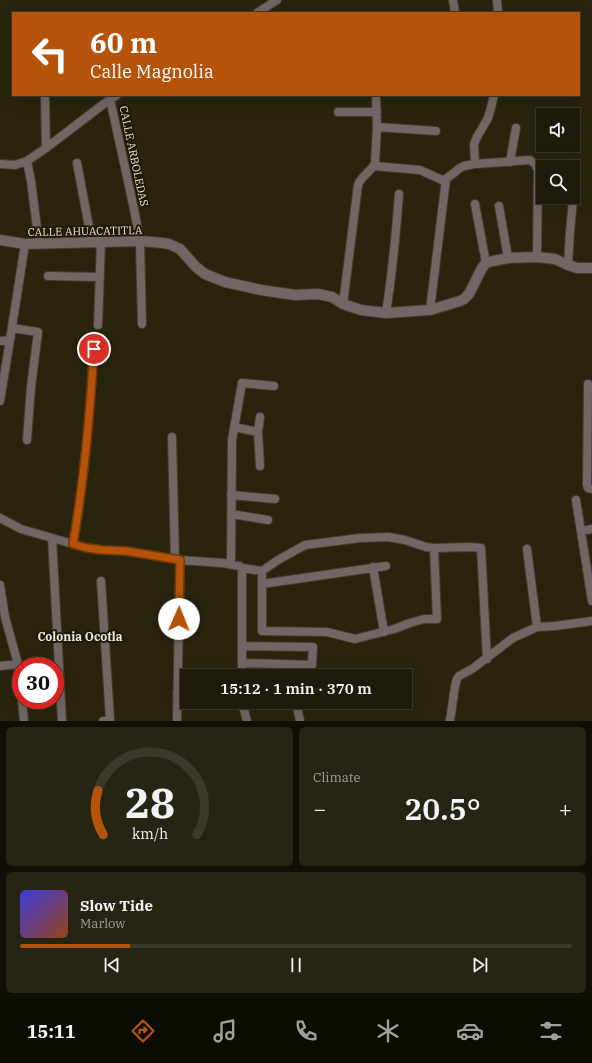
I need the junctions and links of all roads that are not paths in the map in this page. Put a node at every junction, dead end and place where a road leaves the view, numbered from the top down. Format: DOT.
graph roads {
  1 [pos="277,0"];
  2 [pos="453,0"];
  3 [pos="497,0"];
  4 [pos="259,12"];
  5 [pos="455,12"];
  6 [pos="498,12"];
  7 [pos="45,96"];
  8 [pos="376,96"];
  9 [pos="494,96"];
  10 [pos="114,97"];
  11 [pos="338,112"];
  12 [pos="377,112"];
  13 [pos="377,127"];
  14 [pos="516,128"];
  15 [pos="436,131"];
  16 [pos="46,148"];
  17 [pos="27,161"];
  18 [pos="510,162"];
  19 [pos="77,163"];
  20 [pos="0,164"];
  21 [pos="475,164"];
  22 [pos="374,166"];
  23 [pos="446,179"];
  24 [pos="399,194"];
  25 [pos="475,204"];
  26 [pos="573,204"];
  27 [pos="499,206"];
  28 [pos="0,240"];
  29 [pos="96,242"];
  30 [pos="140,242"];
  31 [pos="25,244"];
  32 [pos="39,244"];
  33 [pos="537,256"];
  34 [pos="508,258"];
  35 [pos="486,263"];
  36 [pos="568,265"];
  37 [pos="592,268"];
  38 [pos="48,276"];
  39 [pos="100,277"];
  40 [pos="343,304"];
  41 [pos="430,310"];
  42 [pos="386,313"];
  43 [pos="142,324"];
  44 [pos="98,325"];
  45 [pos="12,328"];
  46 [pos="94,336"];
  47 [pos="10,340"];
  48 [pos="0,341"];
  49 [pos="588,384"];
  50 [pos="274,386"];
  51 [pos="0,401"];
  52 [pos="260,417"];
  53 [pos="234,427"];
  54 [pos="258,432"];
  55 [pos="172,437"];
  56 [pos="27,440"];
  57 [pos="589,445"];
  58 [pos="260,466"];
  59 [pos="589,487"];
  60 [pos="231,495"];
  61 [pos="275,499"];
  62 [pos="576,500"];
  63 [pos="231,514"];
  64 [pos="0,518"];
  65 [pos="268,520"];
  66 [pos="592,530"];
  67 [pos="581,531"];
  68 [pos="52,538"];
  69 [pos="73,544"];
  70 [pos="434,548"];
  71 [pos="527,548"];
  72 [pos="178,560"];
  73 [pos="231,564"];
  74 [pos="386,566"];
  75 [pos="373,567"];
  76 [pos="242,568"];
  77 [pos="262,571"];
  78 [pos="101,581"];
  79 [pos="262,584"];
  80 [pos="0,585"];
  81 [pos="592,601"];
  82 [pos="592,621"];
  83 [pos="537,627"];
  84 [pos="384,632"];
  85 [pos="242,646"];
  86 [pos="16,657"];
  87 [pos="487,659"];
  88 [pos="242,664"];
  89 [pos="12,665"];
  90 [pos="0,666"];
  91 [pos="242,669"];
  92 [pos="177,694"];
  93 [pos="23,709"];
  94 [pos="244,709"];
  95 [pos="297,709"];
  96 [pos="24,721"];
  97 [pos="62,721"];
  98 [pos="103,721"];
  99 [pos="177,721"];
  100 [pos="247,721"];
  101 [pos="300,721"];
  102 [pos="450,721"];
  1 -- 4 [label="street"];
  2 -- 5 [label="street"];
  3 -- 6 [label="street"];
  7 -- 16 [label="street"];
  8 -- 12 [label="street"];
  9 -- 21 [label="street"];
  10 -- 16 [label="street"];
  10 -- 30 [label="street, CALLE ARBOLEDAS"];
  11 -- 12 [label="street"];
  12 -- 13 [label="street"];
  13 -- 15 [label="street"];
  13 -- 22 [label="street"];
  14 -- 18 [label="street"];
  16 -- 17 [label="street"];
  17 -- 20 [label="street"];
  17 -- 32 [label="street"];
  18 -- 21 [label="street"];
  18 -- 33 [label="street"];
  19 -- 29 [label="street"];
  21 -- 23 [label="street"];
  22 -- 23 [label="street"];
  22 -- 40 [label="street"];
  23 -- 41 [label="street"];
  24 -- 42 [label="street"];
  25 -- 35 [label="street"];
  26 -- 36 [label="street"];
  27 -- 34 [label="street"];
  28 -- 31 [label="street, CALLE AHUACATITLA"];
  29 -- 30 [label="street, CALLE AHUACATITLA"];
  29 -- 32 [label="street, CALLE AHUACATITLA"];
  29 -- 39 [label="street"];
  30 -- 40 [label="street, CALLE AHUACATITLA"];
  30 -- 43 [label="street, CALLE ARBOLEDAS"];
  31 -- 32 [label="street, CALLE AHUACATITLA"];
  31 -- 45 [label="street"];
  33 -- 34 [label="street"];
  33 -- 36 [label="street"];
  34 -- 35 [label="street"];
  35 -- 41 [label="street"];
  36 -- 37 [label="street"];
  38 -- 39 [label="street"];
  39 -- 44 [label="street"];
  40 -- 42 [label="street"];
  41 -- 42 [label="street"];
  45 -- 47 [label="street"];
  45 -- 56 [label="street"];
  46 -- 69 [label="street"];
  47 -- 48 [label="street"];
  47 -- 51 [label="street"];
  49 -- 57 [label="street"];
  50 -- 53 [label="street"];
  52 -- 54 [label="street"];
  53 -- 54 [label="street"];
  53 -- 60 [label="street"];
  54 -- 58 [label="street"];
  55 -- 72 [label="street"];
  57 -- 59 [label="street"];
  60 -- 61 [label="street"];
  60 -- 63 [label="street"];
  62 -- 67 [label="street"];
  63 -- 65 [label="street"];
  63 -- 73 [label="street"];
  64 -- 68 [label="street"];
  66 -- 67 [label="street"];
  67 -- 81 [label="street"];
  68 -- 69 [label="street"];
  68 -- 97 [label="street"];
  69 -- 72 [label="street"];
  70 -- 77 [label="street"];
  70 -- 84 [label="street"];
  70 -- 87 [label="street"];
  71 -- 83 [label="street"];
  72 -- 73 [label="street"];
  72 -- 92 [label="street"];
  73 -- 76 [label="street"];
  74 -- 75 [label="street"];
  75 -- 79 [label="street"];
  75 -- 84 [label="street"];
  76 -- 77 [label="street"];
  76 -- 85 [label="street"];
  77 -- 79 [label="street"];
  78 -- 98 [label="street"];
  79 -- 84 [label="street"];
  80 -- 86 [label="street"];
  82 -- 83 [label="street"];
  83 -- 87 [label="street"];
  85 -- 88 [label="street"];
  85 -- 88 [label="street"];
  87 -- 102 [label="street"];
  88 -- 91 [label="street"];
  89 -- 90 [label="street"];
  92 -- 99 [label="street"];
  93 -- 96 [label="street"];
  94 -- 100 [label="street"];
  95 -- 101 [label="street"];
}
